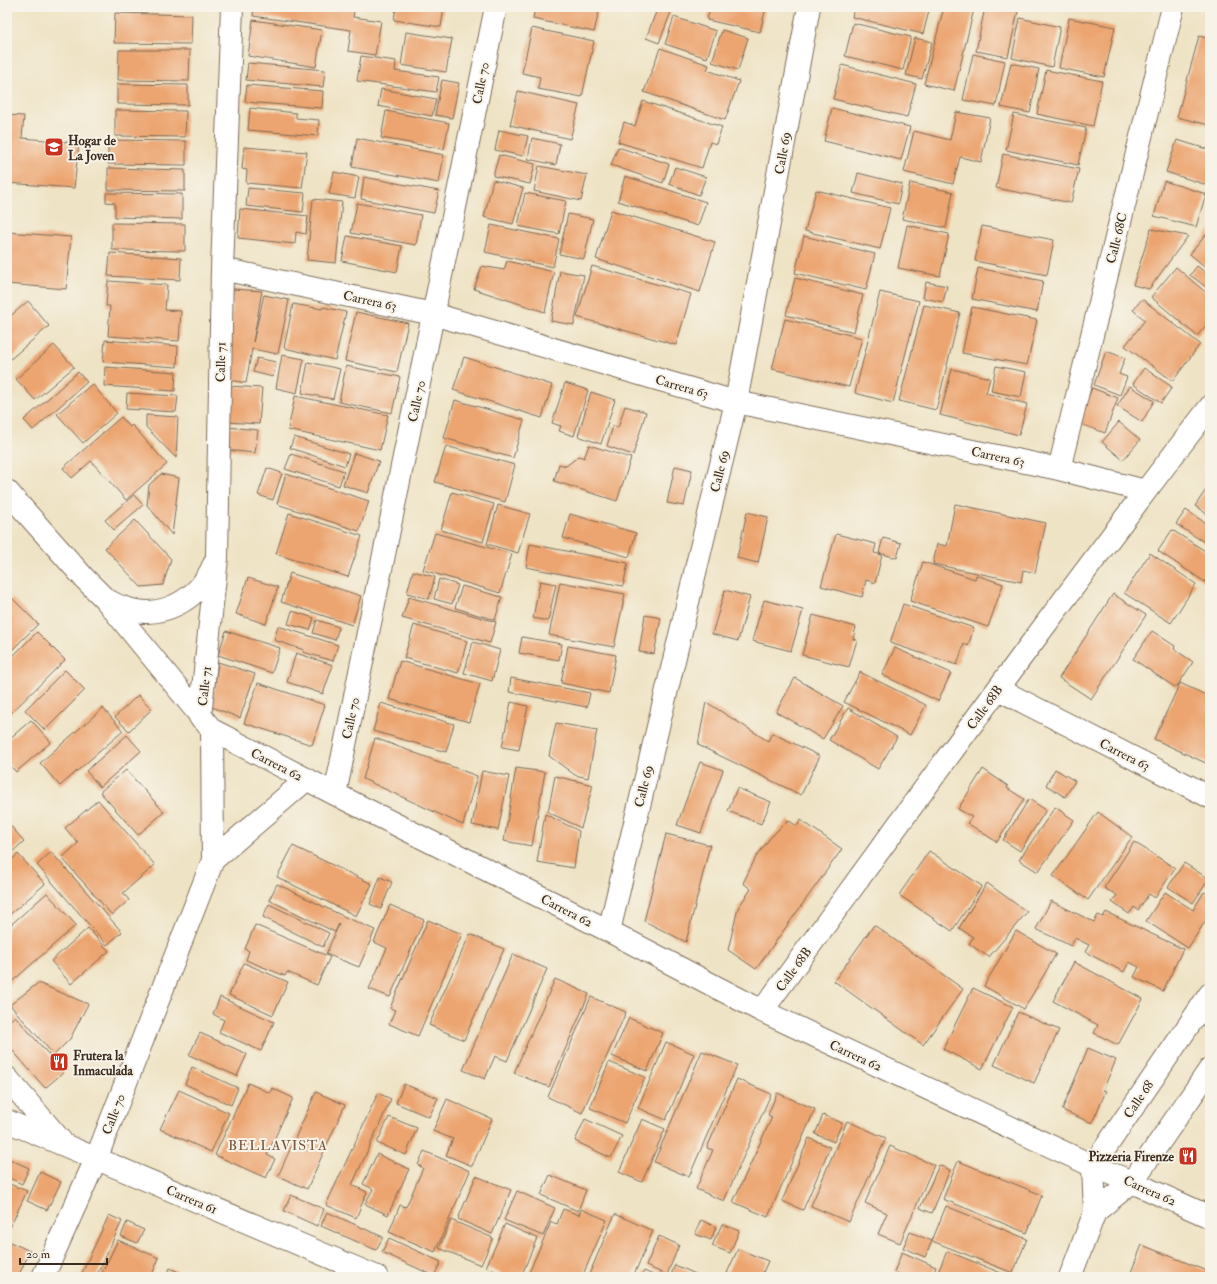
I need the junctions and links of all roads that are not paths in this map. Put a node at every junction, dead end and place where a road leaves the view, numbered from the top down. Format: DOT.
graph roads {
  1 [pos="232,7"];
  2 [pos="496,7"];
  3 [pos="809,7"];
  4 [pos="1173,7"];
  5 [pos="222,269"];
  6 [pos="434,314"];
  7 [pos="736,402"];
  8 [pos="1210,407"];
  9 [pos="1059,468"];
  10 [pos="7,491"];
  11 [pos="1145,491"];
  12 [pos="217,558"];
  13 [pos="105,599"];
  14 [pos="998,689"];
  15 [pos="206,724"];
  16 [pos="307,779"];
  17 [pos="335,794"];
  18 [pos="1210,797"];
  19 [pos="213,860"];
  20 [pos="609,931"];
  21 [pos="1210,994"];
  22 [pos="762,1011"];
  23 [pos="1210,1069"];
  24 [pos="7,1078"];
  25 [pos="7,1121"];
  26 [pos="64,1144"];
  27 [pos="96,1159"];
  28 [pos="1093,1166"];
  29 [pos="1132,1182"];
  30 [pos="1095,1212"];
  31 [pos="1210,1217"];
  32 [pos="43,1277"];
  33 [pos="377,1277"];
  34 [pos="1070,1277"];
  1 -- 5 [label="street, Calle 71"];
  2 -- 6 [label="street, Calle 70"];
  3 -- 7 [label="street, Calle 69"];
  4 -- 9 [label="street, Calle 68C"];
  5 -- 6 [label="street, Carrera 63"];
  5 -- 12 [label="street, Calle 71"];
  6 -- 7 [label="street, Carrera 63"];
  6 -- 17 [label="street, Calle 70"];
  7 -- 9 [label="street, Carrera 63"];
  7 -- 20 [label="street, Calle 69"];
  8 -- 11 [label="street, Calle 68B"];
  9 -- 11 [label="street, Carrera 63"];
  10 -- 13 [label="street, Carrera 62"];
  11 -- 14 [label="street, Calle 68B"];
  12 -- 13 [label="street"];
  12 -- 15 [label="street, Calle 71"];
  13 -- 15 [label="street, Carrera 62"];
  14 -- 18 [label="street, Carrera 63"];
  14 -- 22 [label="street, Calle 68B"];
  15 -- 16 [label="street, Carrera 62"];
  15 -- 19 [label="street, Calle 70"];
  16 -- 17 [label="street, Carrera 62"];
  16 -- 19 [label="street, Calle 70"];
  17 -- 20 [label="street, Carrera 62"];
  19 -- 27 [label="street, Calle 70"];
  20 -- 22 [label="street, Carrera 62"];
  21 -- 28 [label="street, Calle 68"];
  22 -- 28 [label="street, Carrera 62"];
  23 -- 29 [label="street"];
  24 -- 26 [label="street"];
  25 -- 26 [label="street, Carrera 61"];
  26 -- 27 [label="street, Carrera 61"];
  27 -- 32 [label="street, Calle 70"];
  27 -- 33 [label="street, Carrera 61"];
  28 -- 29 [label="street, Carrera 62"];
  28 -- 30 [label="street"];
  29 -- 30 [label="street"];
  29 -- 31 [label="street, Carrera 62"];
  30 -- 34 [label="street"];
}
